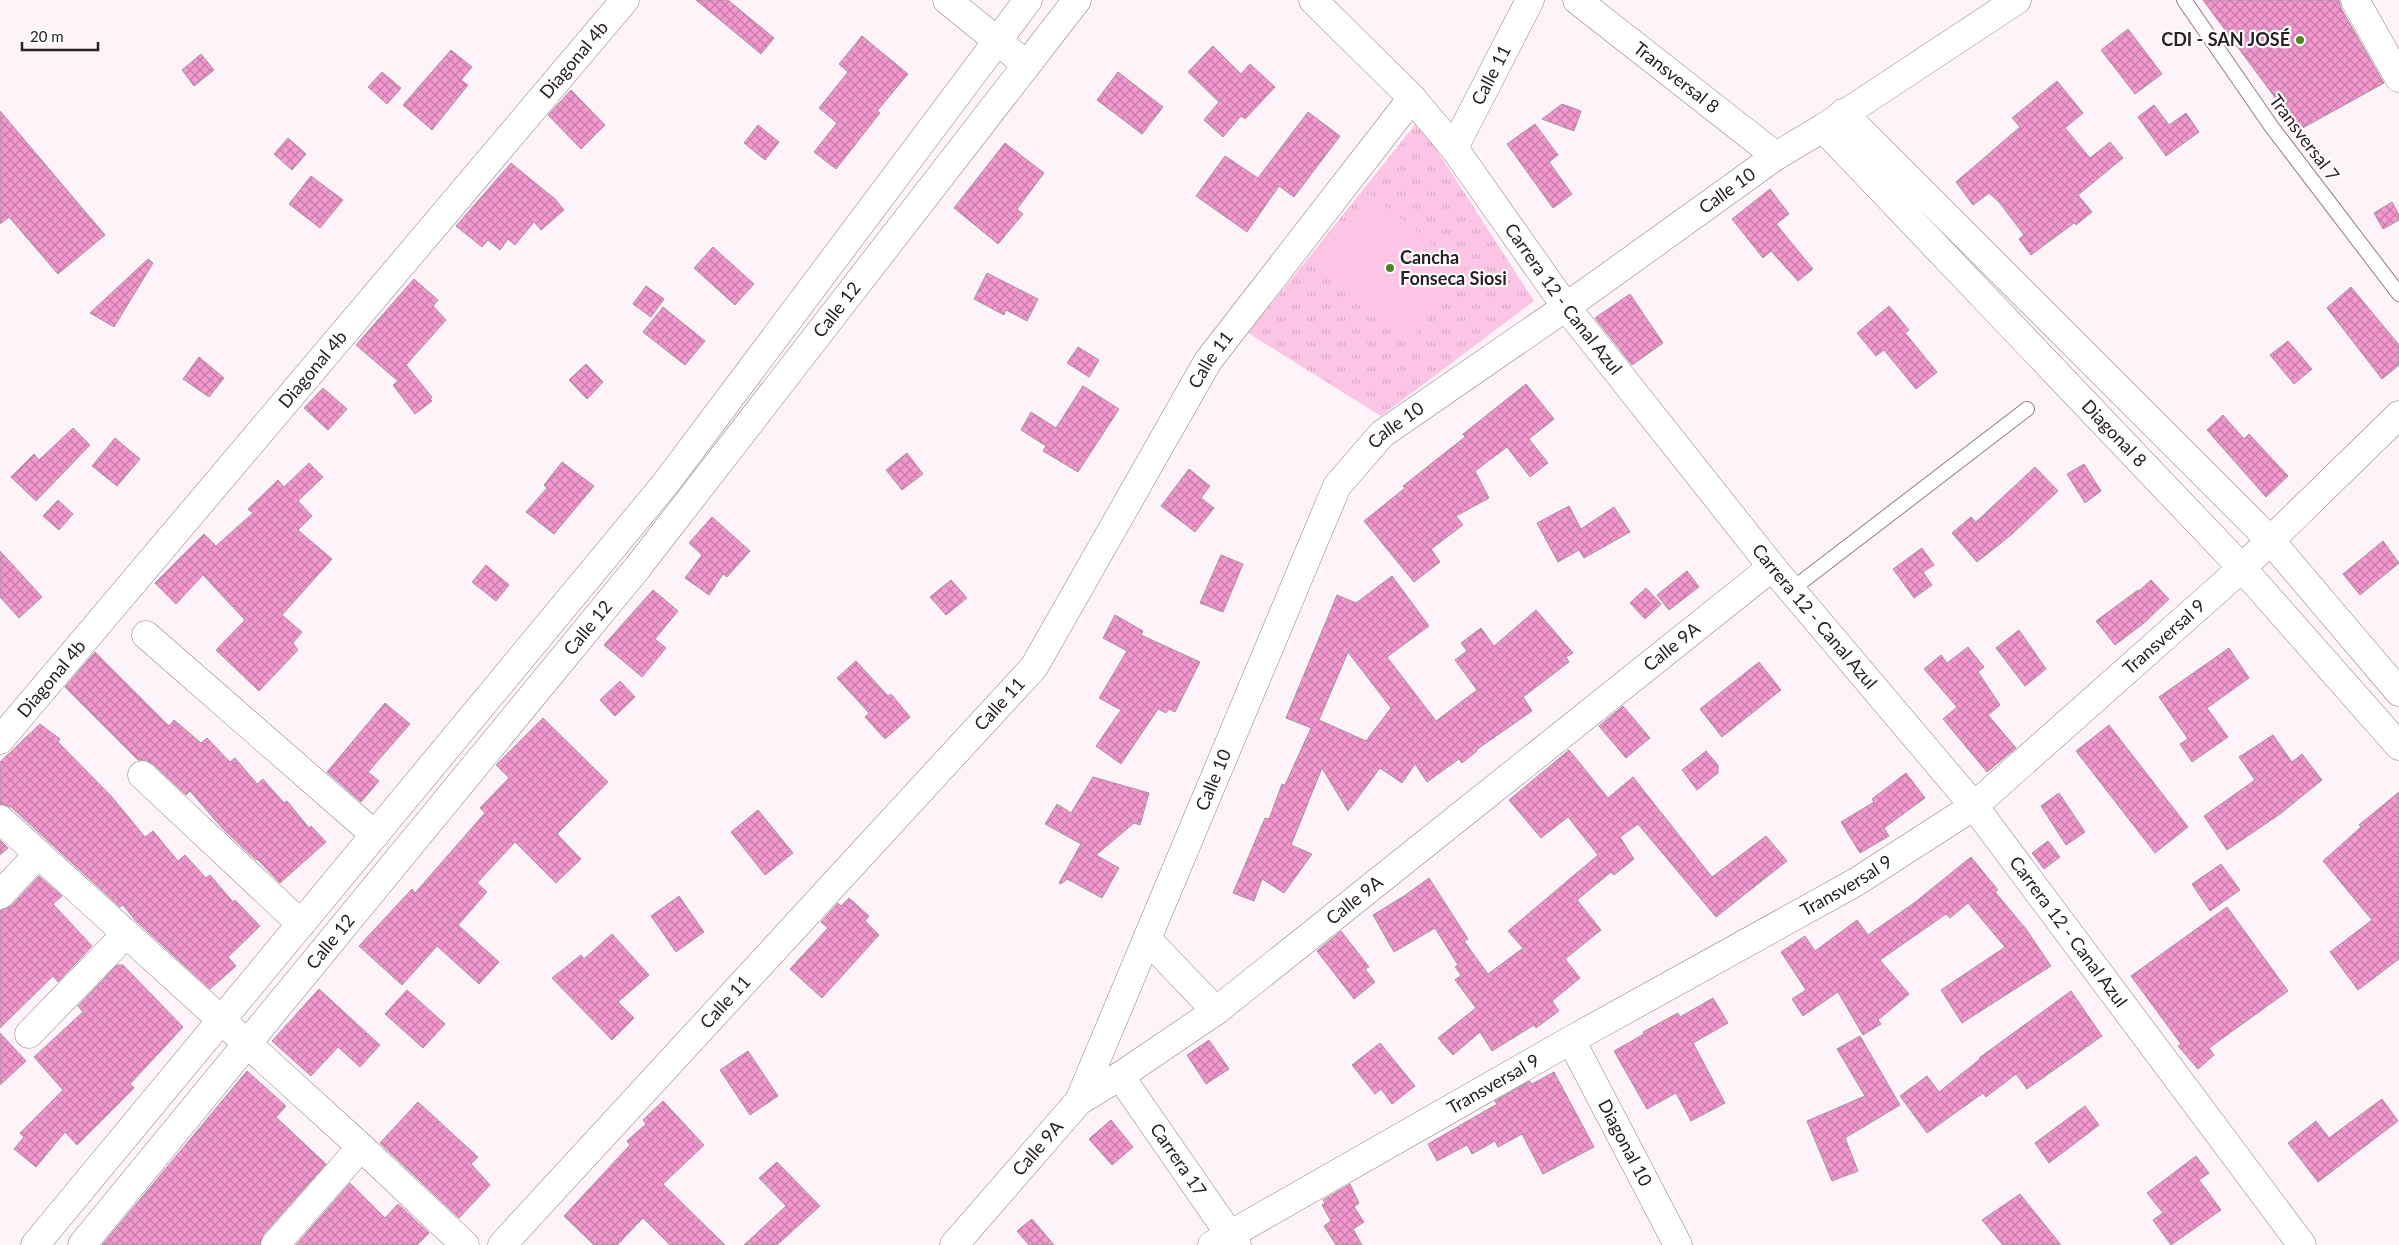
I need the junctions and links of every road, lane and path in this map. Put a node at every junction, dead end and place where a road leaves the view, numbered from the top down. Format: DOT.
graph roads {
  1 [pos="625,0"];
  2 [pos="947,0"];
  3 [pos="1028,0"];
  4 [pos="1076,0"];
  5 [pos="1313,0"];
  6 [pos="1530,0"];
  7 [pos="1577,0"];
  8 [pos="2017,0"];
  9 [pos="2184,0"];
  10 [pos="2355,0"];
  11 [pos="997,41"];
  12 [pos="1027,65"];
  13 [pos="2399,78"];
  14 [pos="1412,98"];
  15 [pos="1833,120"];
  16 [pos="1454,148"];
  17 [pos="1776,156"];
  18 [pos="2399,294"];
  19 [pos="1566,307"];
  20 [pos="739,385"];
  21 [pos="765,404"];
  22 [pos="2028,409"];
  23 [pos="2399,415"];
  24 [pos="2270,540"];
  25 [pos="1772,567"];
  26 [pos="2242,568"];
  27 [pos="1791,590"];
  28 [pos="146,635"];
  29 [pos="2399,692"];
  30 [pos="0,740"];
  31 [pos="2399,746"];
  32 [pos="434,763"];
  33 [pos="142,775"];
  34 [pos="460,783"];
  35 [pos="1974,806"];
  36 [pos="0,818"];
  37 [pos="375,834"];
  38 [pos="38,854"];
  39 [pos="0,894"];
  40 [pos="301,924"];
  41 [pos="126,934"];
  42 [pos="1147,939"];
  43 [pos="1216,1011"];
  44 [pos="221,1021"];
  45 [pos="29,1034"];
  46 [pos="1572,1040"];
  47 [pos="246,1044"];
  48 [pos="1120,1076"];
  49 [pos="1079,1101"];
  50 [pos="361,1146"];
  51 [pos="1227,1241"];
  52 [pos="35,1245"];
  53 [pos="82,1245"];
  54 [pos="275,1245"];
  55 [pos="465,1245"];
  56 [pos="502,1245"];
  57 [pos="954,1245"];
  58 [pos="1678,1245"];
  59 [pos="2302,1245"];
  1 -- 30 [label="street, Diagonal 4b"];
  2 -- 11 [label="street"];
  3 -- 11 [label="street, Calle 12"];
  4 -- 12 [label="street, Calle 12"];
  5 -- 14 [label="street, Carrera 12 - Canal Azul"];
  6 -- 16 [label="street, Calle 11"];
  7 -- 17 [label="street, Transversal 8"];
  8 -- 15 [label="street, Calle 10"];
  9 -- 18 [label="lane, Transversal 7"];
  10 -- 13 [label="street"];
  11 -- 12 [label="street"];
  11 -- 20 [label="street, Calle 12"];
  12 -- 21 [label="street, Calle 12"];
  14 -- 16 [label="street, Carrera 12 - Canal Azul"];
  14 -- 56 [label="street, Calle 11"];
  15 -- 17 [label="street, Calle 10"];
  15 -- 24 [label="street, Diagonal 8"];
  15 -- 26 [label="street, Diagonal 8"];
  16 -- 19 [label="street, Carrera 12 - Canal Azul"];
  17 -- 19 [label="street, Calle 10"];
  19 -- 25 [label="street, Carrera 12 - Canal Azul"];
  19 -- 42 [label="street, Calle 10"];
  20 -- 21 [label="street"];
  20 -- 32 [label="street, Calle 12"];
  21 -- 34 [label="street, Calle 12"];
  22 -- 27 [label="lane"];
  23 -- 24 [label="street, Transversal 9"];
  24 -- 26 [label="street, Transversal 9"];
  24 -- 29 [label="street, Diagonal 8"];
  25 -- 27 [label="street, Carrera 12 - Canal Azul"];
  25 -- 43 [label="street, Calle 9A"];
  26 -- 31 [label="street, Diagonal 8"];
  26 -- 35 [label="street, Transversal 9"];
  27 -- 35 [label="street, Carrera 12 - Canal Azul"];
  28 -- 37 [label="street"];
  32 -- 34 [label="street"];
  32 -- 37 [label="street, Calle 12"];
  33 -- 40 [label="street"];
  34 -- 47 [label="street, Calle 12"];
  35 -- 46 [label="street, Transversal 9"];
  35 -- 59 [label="street, Carrera 12 - Canal Azul"];
  36 -- 38 [label="street"];
  37 -- 40 [label="street, Calle 12"];
  38 -- 39 [label="street"];
  38 -- 41 [label="street"];
  40 -- 44 [label="street, Calle 12"];
  41 -- 44 [label="street"];
  41 -- 45 [label="street"];
  42 -- 43 [label="street"];
  42 -- 49 [label="street, Calle 10"];
  43 -- 48 [label="street, Calle 9A"];
  44 -- 47 [label="street"];
  44 -- 52 [label="street, Calle 12"];
  46 -- 51 [label="street, Transversal 9"];
  46 -- 58 [label="street, Diagonal 10"];
  47 -- 50 [label="street"];
  47 -- 53 [label="street, Calle 12"];
  48 -- 49 [label="street, Calle 9A"];
  48 -- 51 [label="street, Carrera 17"];
  49 -- 57 [label="street, Calle 9A"];
  50 -- 54 [label="street"];
  50 -- 55 [label="street"];
}
